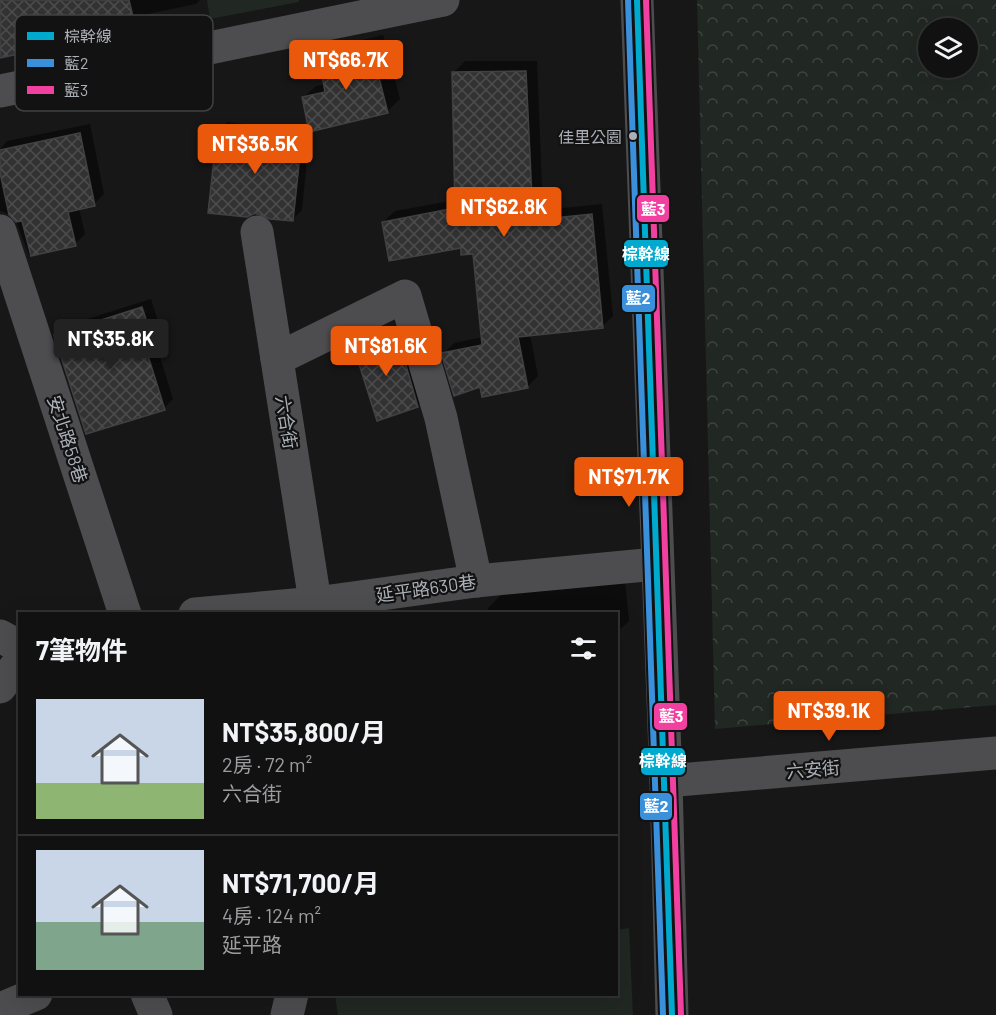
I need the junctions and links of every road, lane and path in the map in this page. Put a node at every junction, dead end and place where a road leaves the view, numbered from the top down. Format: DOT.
graph roads {
  1 [pos="443,0"];
  2 [pos="637,0"];
  3 [pos="213,47"];
  4 [pos="15,88"];
  5 [pos="0,91"];
  6 [pos="0,231"];
  7 [pos="256,231"];
  8 [pos="277,359"];
  9 [pos="656,564"];
  10 [pos="476,581"];
  11 [pos="317,608"];
  12 [pos="124,612"];
  13 [pos="236,612"];
  14 [pos="0,636"];
  15 [pos="18,646"];
  16 [pos="18,664"];
  17 [pos="0,687"];
  18 [pos="996,753"];
  19 [pos="666,781"];
  20 [pos="31,996"];
  21 [pos="148,996"];
  22 [pos="292,996"];
  23 [pos="0,1009"];
  24 [pos="156,1015"];
  25 [pos="287,1015"];
  26 [pos="672,1015"];
  1 -- 3 [label="street"];
  2 -- 9 [label="street"];
  4 -- 5 [label="street"];
  6 -- 12 [label="street, 安北路58巷"];
  7 -- 8 [label="street, 六合街"];
  8 -- 10 [label="street"];
  8 -- 11 [label="street, 六合街"];
  9 -- 10 [label="street, 延平路630巷"];
  9 -- 19 [label="street"];
  10 -- 11 [label="street, 延平路630巷"];
  11 -- 13 [label="street, 延平路630巷"];
  14 -- 15 [label="street"];
  16 -- 17 [label="street"];
  18 -- 19 [label="street, 六安街"];
  19 -- 26 [label="street"];
  20 -- 23 [label="street"];
  21 -- 24 [label="street"];
  22 -- 25 [label="street"];
}
